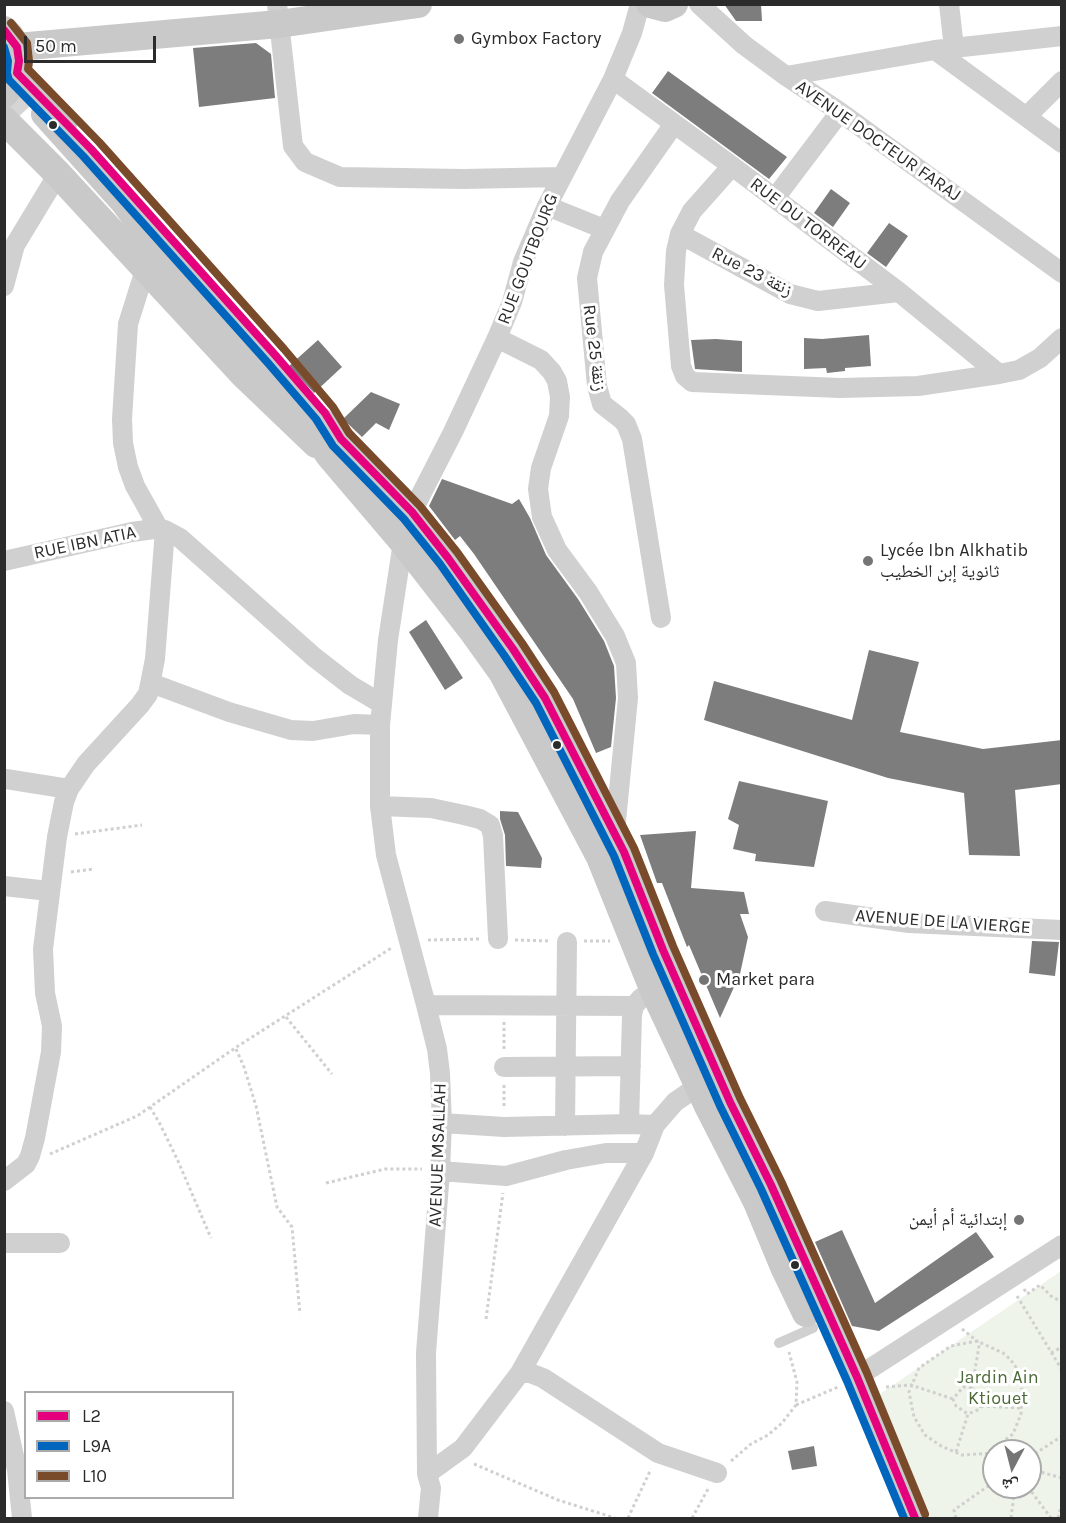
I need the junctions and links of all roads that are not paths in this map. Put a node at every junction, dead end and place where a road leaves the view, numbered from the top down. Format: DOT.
graph roads {
  1 [pos="418,4"];
  2 [pos="640,4"];
  3 [pos="650,4"];
  4 [pos="674,4"];
  5 [pos="699,4"];
  6 [pos="949,4"];
  7 [pos="278,14"];
  8 [pos="1062,36"];
  9 [pos="944,49"];
  10 [pos="11,61"];
  11 [pos="786,76"];
  12 [pos="613,80"];
  13 [pos="1062,81"];
  14 [pos="840,112"];
  15 [pos="1027,116"];
  16 [pos="26,118"];
  17 [pos="674,124"];
  18 [pos="1062,144"];
  19 [pos="732,165"];
  20 [pos="58,174"];
  21 [pos="562,177"];
  22 [pos="775,198"];
  23 [pos="547,206"];
  24 [pos="604,229"];
  25 [pos="680,234"];
  26 [pos="145,270"];
  27 [pos="1062,273"];
  28 [pos="4,286"];
  29 [pos="899,292"];
  30 [pos="497,338"];
  31 [pos="1062,338"];
  32 [pos="999,374"];
  33 [pos="335,447"];
  34 [pos="412,512"];
  35 [pos="162,530"];
  36 [pos="403,542"];
  37 [pos="4,561"];
  38 [pos="661,618"];
  39 [pos="151,683"];
  40 [pos="382,704"];
  41 [pos="380,725"];
  42 [pos="6,779"];
  43 [pos="69,789"];
  44 [pos="380,806"];
  45 [pos="615,831"];
  46 [pos="4,886"];
  47 [pos="49,891"];
  48 [pos="825,911"];
  49 [pos="1062,930"];
  50 [pos="498,939"];
  51 [pos="567,942"];
  52 [pos="644,998"];
  53 [pos="426,1005"];
  54 [pos="566,1006"];
  55 [pos="504,1066"];
  56 [pos="566,1066"];
  57 [pos="631,1066"];
  58 [pos="699,1086"];
  59 [pos="442,1123"];
  60 [pos="629,1124"];
  61 [pos="656,1125"];
  62 [pos="565,1126"];
  63 [pos="644,1153"];
  64 [pos="440,1171"];
  65 [pos="4,1181"];
  66 [pos="4,1243"];
  67 [pos="60,1243"];
  68 [pos="1062,1245"];
  69 [pos="813,1328"];
  70 [pos="783,1341"];
  71 [pos="520,1373"];
  72 [pos="856,1377"];
  73 [pos="4,1411"];
  74 [pos="717,1473"];
  75 [pos="427,1474"];
  76 [pos="22,1518"];
  77 [pos="428,1518"];
  78 [pos="895,1518"];
  79 [pos="915,1518"];
  1 -- 7 [label="main road"];
  2 -- 12 [label="street, RUE GOUTBOURG"];
  3 -- 4 [label="main road"];
  5 -- 11 [label="street, AVENUE DOCTEUR FARAJ"];
  6 -- 9 [label="street"];
  7 -- 10 [label="main road"];
  7 -- 21 [label="street"];
  8 -- 9 [label="street"];
  9 -- 11 [label="street"];
  9 -- 15 [label="street"];
  10 -- 33 [label="main road"];
  11 -- 14 [label="street, AVENUE DOCTEUR FARAJ"];
  12 -- 17 [label="street, RUE DU TORREAU"];
  12 -- 21 [label="street, RUE GOUTBOURG"];
  13 -- 15 [label="street"];
  14 -- 22 [label="street"];
  14 -- 27 [label="street, AVENUE DOCTEUR FARAJ"];
  15 -- 18 [label="street"];
  16 -- 20 [label="main road"];
  16 -- 33 [label="main road"];
  17 -- 19 [label="street, RUE DU TORREAU"];
  17 -- 24 [label="street, Rue 25 زنقة"];
  19 -- 22 [label="street, RUE DU TORREAU"];
  19 -- 25 [label="street"];
  20 -- 26 [label="main road"];
  20 -- 28 [label="street"];
  21 -- 23 [label="street, RUE GOUTBOURG"];
  22 -- 29 [label="street, RUE DU TORREAU"];
  23 -- 24 [label="street"];
  23 -- 30 [label="street, RUE GOUTBOURG"];
  24 -- 38 [label="street, Rue 25 زنقة"];
  25 -- 29 [label="street, Rue 23 زنقة"];
  25 -- 32 [label="street"];
  26 -- 33 [label="main road"];
  26 -- 35 [label="street"];
  29 -- 32 [label="street, RUE DU TORREAU"];
  30 -- 34 [label="street, RUE GOUTBOURG"];
  30 -- 45 [label="street"];
  31 -- 32 [label="street"];
  33 -- 34 [label="main road"];
  33 -- 36 [label="main road"];
  34 -- 45 [label="main road"];
  35 -- 37 [label="street, RUE IBN ATIA"];
  35 -- 39 [label="street"];
  35 -- 40 [label="street"];
  36 -- 40 [label="street"];
  36 -- 52 [label="main road"];
  39 -- 41 [label="street"];
  39 -- 43 [label="street"];
  40 -- 41 [label="street"];
  41 -- 44 [label="street, AVENUE MSALLAH"];
  42 -- 43 [label="street"];
  43 -- 47 [label="street"];
  44 -- 50 [label="street"];
  44 -- 53 [label="street, AVENUE MSALLAH"];
  45 -- 72 [label="main road"];
  46 -- 47 [label="street"];
  47 -- 65 [label="street"];
  48 -- 49 [label="street, AVENUE DE LA VIERGE"];
  51 -- 54 [label="street"];
  52 -- 54 [label="street"];
  52 -- 57 [label="street"];
  52 -- 58 [label="main road"];
  53 -- 54 [label="street"];
  53 -- 59 [label="street, AVENUE MSALLAH"];
  54 -- 56 [label="street"];
  55 -- 56 [label="street"];
  56 -- 57 [label="street"];
  56 -- 62 [label="street"];
  57 -- 60 [label="street"];
  58 -- 61 [label="street"];
  58 -- 69 [label="main road"];
  59 -- 62 [label="street"];
  59 -- 64 [label="street, AVENUE MSALLAH"];
  60 -- 61 [label="street"];
  60 -- 62 [label="street"];
  61 -- 63 [label="street"];
  63 -- 64 [label="street"];
  63 -- 71 [label="street"];
  64 -- 75 [label="street, AVENUE MSALLAH"];
  66 -- 67 [label="street"];
  68 -- 72 [label="street"];
  69 -- 70 [label="lane"];
  69 -- 72 [label="main road"];
  71 -- 74 [label="street"];
  71 -- 75 [label="street"];
  72 -- 78 [label="main road"];
  72 -- 79 [label="main road"];
  73 -- 76 [label="street"];
  75 -- 77 [label="street, AVENUE MSALLAH"];
}
